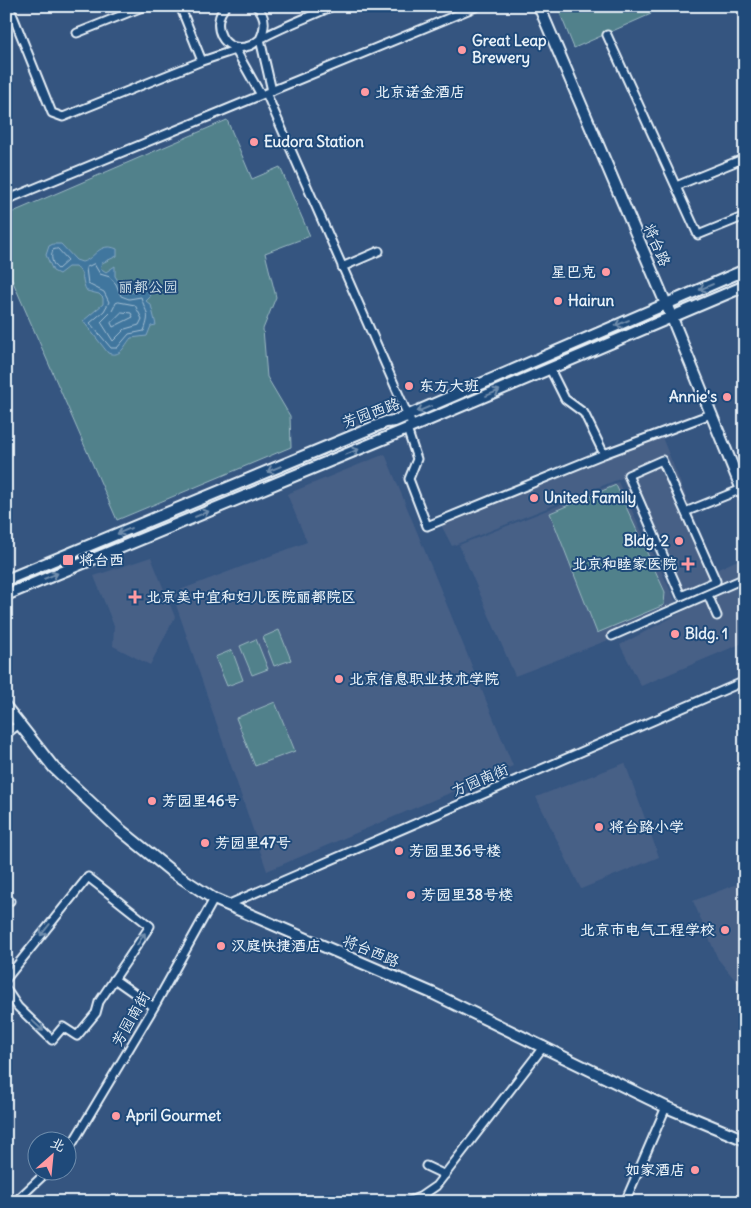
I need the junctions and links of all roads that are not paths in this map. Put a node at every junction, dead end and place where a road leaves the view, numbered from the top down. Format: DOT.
graph roads {
  1 [pos="9,6"];
  2 [pos="145,6"];
  3 [pos="180,6"];
  4 [pos="226,6"];
  5 [pos="256,6"];
  6 [pos="333,6"];
  7 [pos="478,6"];
  8 [pos="539,6"];
  9 [pos="77,33"];
  10 [pos="607,35"];
  11 [pos="260,39"];
  12 [pos="235,48"];
  13 [pos="202,61"];
  14 [pos="266,93"];
  15 [pos="745,158"];
  16 [pos="676,186"];
  17 [pos="6,200"];
  18 [pos="745,216"];
  19 [pos="379,251"];
  20 [pos="342,267"];
  21 [pos="745,270"];
  22 [pos="745,286"];
  23 [pos="666,304"];
  24 [pos="672,318"];
  25 [pos="550,369"];
  26 [pos="711,414"];
  27 [pos="408,416"];
  28 [pos="410,428"];
  29 [pos="604,454"];
  30 [pos="743,493"];
  31 [pos="685,512"];
  32 [pos="745,578"];
  33 [pos="6,580"];
  34 [pos="708,594"];
  35 [pos="6,595"];
  36 [pos="717,616"];
  37 [pos="612,636"];
  38 [pos="745,681"];
  39 [pos="6,707"];
  40 [pos="18,724"];
  41 [pos="6,734"];
  42 [pos="214,899"];
  43 [pos="227,905"];
  44 [pos="6,979"];
  45 [pos="114,980"];
  46 [pos="6,989"];
  47 [pos="154,1007"];
  48 [pos="544,1046"];
  49 [pos="666,1106"];
  50 [pos="78,1134"];
  51 [pos="745,1140"];
  52 [pos="426,1166"];
  53 [pos="445,1175"];
  54 [pos="38,1180"];
  55 [pos="15,1202"];
  56 [pos="407,1202"];
  57 [pos="625,1202"];
  1 -- 13 [label="street"];
  2 -- 9 [label="street"];
  3 -- 13 [label="street"];
  4 -- 12 [label="street"];
  5 -- 11 [label="street"];
  6 -- 11 [label="street"];
  7 -- 14 [label="street"];
  8 -- 23 [label="main road, 将台路"];
  10 -- 16 [label="street"];
  11 -- 12 [label="street"];
  11 -- 14 [label="street"];
  12 -- 13 [label="street"];
  12 -- 14 [label="street"];
  14 -- 17 [label="street"];
  14 -- 20 [label="street"];
  15 -- 16 [label="street"];
  16 -- 18 [label="street"];
  19 -- 20 [label="street"];
  20 -- 27 [label="street"];
  21 -- 23 [label="main road, 芳园西路, one-way"];
  22 -- 24 [label="main road, 芳园西路"];
  23 -- 24 [label="main road, 将台路"];
  23 -- 27 [label="main road, 芳园西路, one-way"];
  24 -- 25 [label="main road, 芳园西路"];
  24 -- 26 [label="main road, 将台路"];
  28 -- 25 [label="main road, 芳园西路, one-way"];
  25 -- 29 [label="street"];
  26 -- 29 [label="street"];
  26 -- 30 [label="main road, 将台路"];
  27 -- 28 [label="street"];
  27 -- 33 [label="main road, 芳园西路, one-way"];
  28 -- 29 [label="street"];
  35 -- 28 [label="main road, 芳园西路, one-way"];
  30 -- 31 [label="street"];
  31 -- 31 [label="street"];
  32 -- 34 [label="street"];
  34 -- 36 [label="street"];
  34 -- 37 [label="street"];
  38 -- 43 [label="street, 方园南街"];
  39 -- 40 [label="main road, 将台西路"];
  40 -- 41 [label="street"];
  40 -- 42 [label="main road, 将台西路"];
  42 -- 43 [label="main road, 将台西路"];
  42 -- 47 [label="street, 芳园南街"];
  43 -- 48 [label="main road, 将台西路"];
  45 -- 44 [label="street, one-way"];
  46 -- 45 [label="street, one-way"];
  45 -- 47 [label="street"];
  47 -- 50 [label="street, 芳园南街"];
  48 -- 49 [label="main road, 将台西路"];
  48 -- 53 [label="street"];
  49 -- 51 [label="main road, 将台西路"];
  49 -- 57 [label="street"];
  52 -- 53 [label="street"];
  53 -- 56 [label="street"];
  54 -- 55 [label="street"];
}
